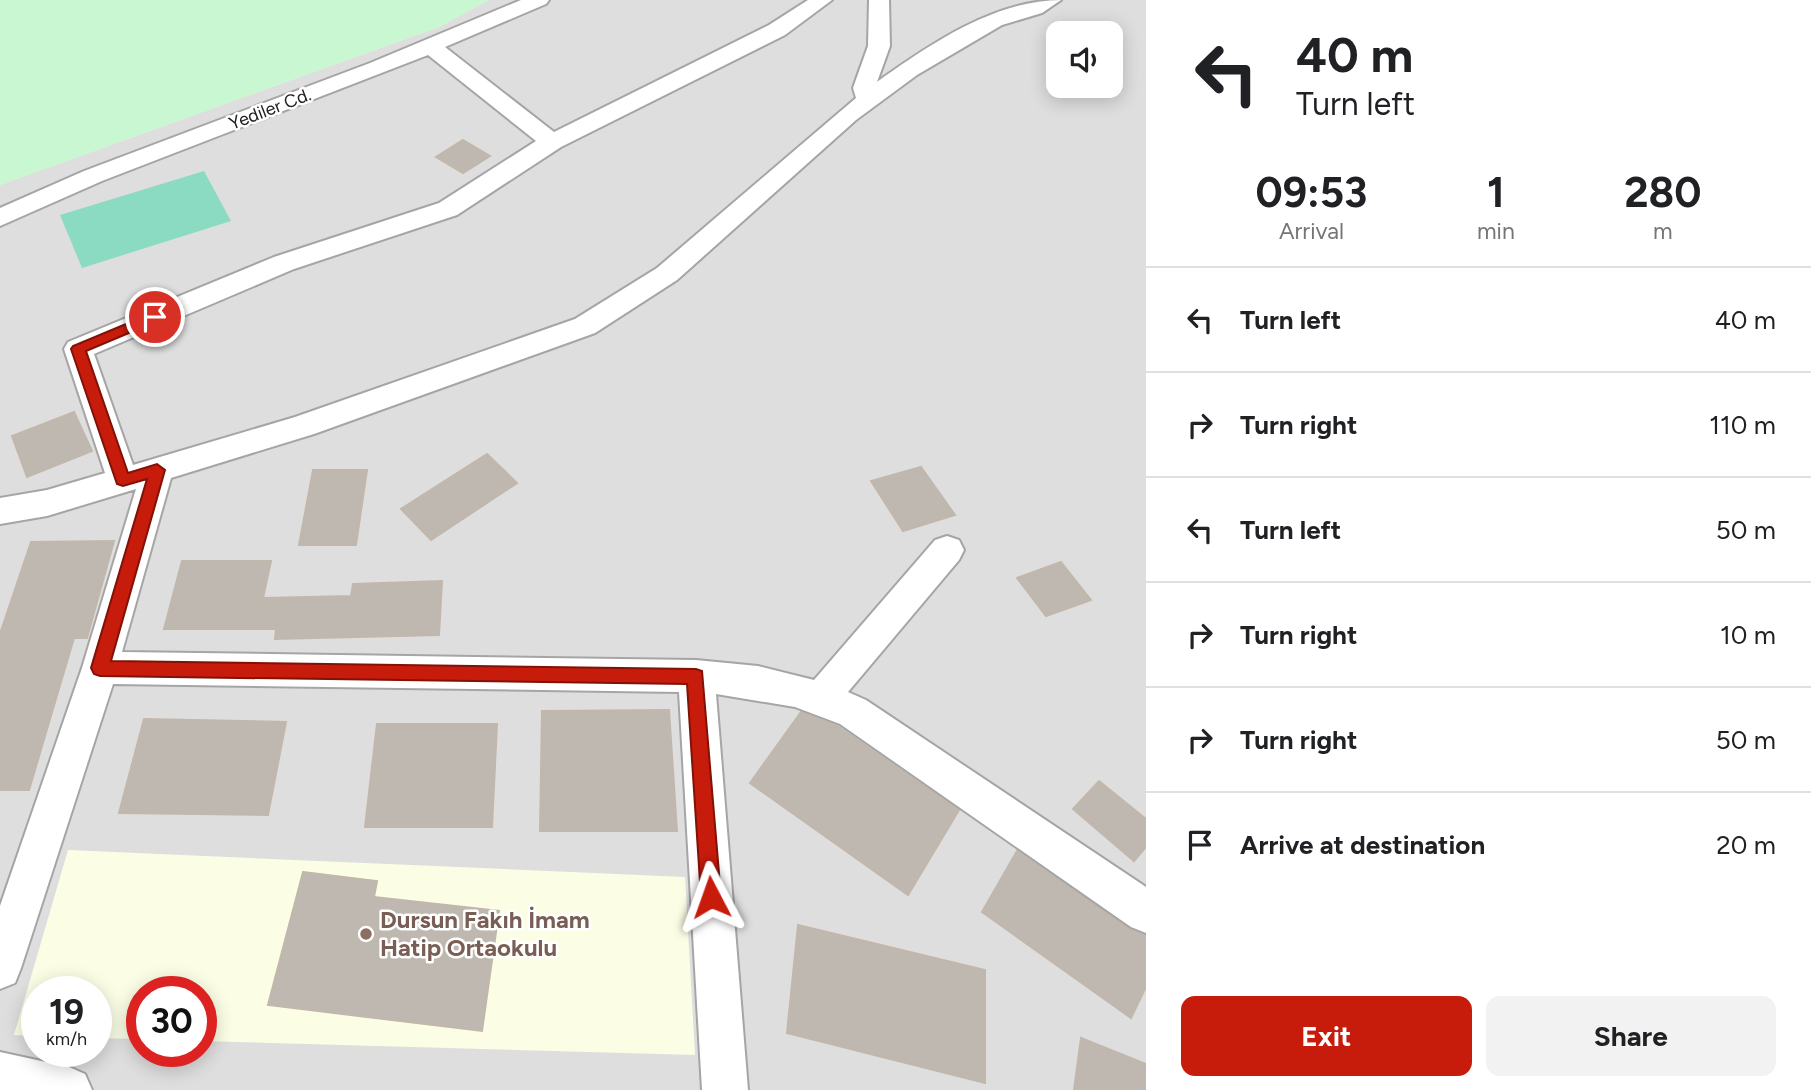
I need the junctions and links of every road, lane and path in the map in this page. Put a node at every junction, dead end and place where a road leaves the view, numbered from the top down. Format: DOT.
graph roads {
  1 [pos="539,0"];
  2 [pos="822,0"];
  3 [pos="879,0"];
  4 [pos="1040,3"];
  5 [pos="431,47"];
  6 [pos="868,101"];
  7 [pos="552,142"];
  8 [pos="0,218"];
  9 [pos="140,475"];
  10 [pos="0,511"];
  11 [pos="947,550"];
  12 [pos="100,668"];
  13 [pos="696,676"];
  14 [pos="822,698"];
  15 [pos="1146,912"];
  16 [pos="0,968"];
  17 [pos="0,1075"];
  18 [pos="69,1090"];
  19 [pos="725,1090"];
  1 -- 5 [label="street, Yediler Cd."];
  2 -- 7 [label="street"];
  3 -- 6 [label="street"];
  4 -- 6 [label="street"];
  5 -- 7 [label="street"];
  5 -- 8 [label="street, Yediler Cd."];
  6 -- 9 [label="street"];
  7 -- 9 [label="street"];
  9 -- 10 [label="street"];
  9 -- 12 [label="street"];
  11 -- 14 [label="street"];
  12 -- 13 [label="street"];
  12 -- 16 [label="street"];
  13 -- 14 [label="street"];
  13 -- 19 [label="street"];
  14 -- 15 [label="street"];
  17 -- 18 [label="street"];
}
